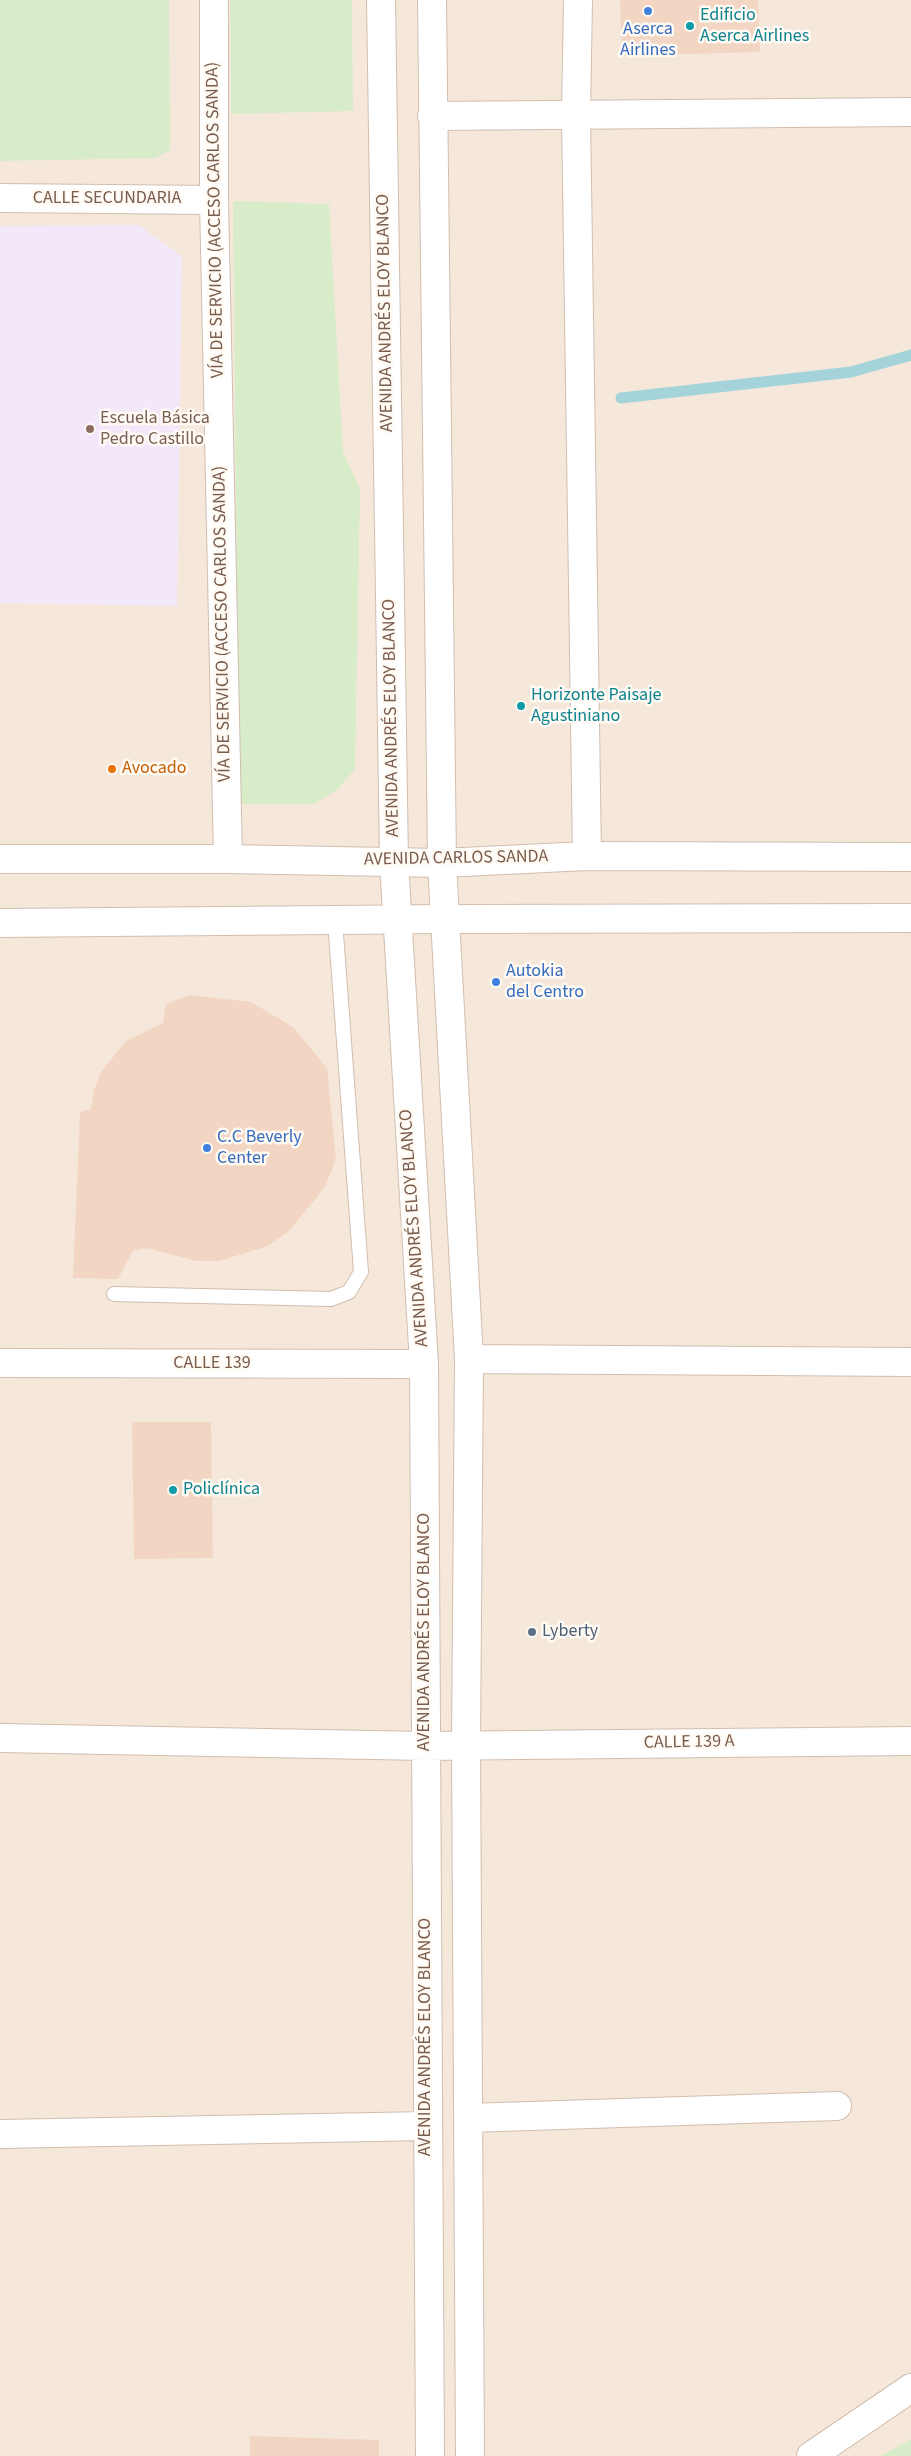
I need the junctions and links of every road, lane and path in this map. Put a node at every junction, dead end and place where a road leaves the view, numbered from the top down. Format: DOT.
graph roads {
  1 [pos="214,0"];
  2 [pos="381,0"];
  3 [pos="432,0"];
  4 [pos="578,0"];
  5 [pos="911,112"];
  6 [pos="576,114"];
  7 [pos="432,116"];
  8 [pos="0,198"];
  9 [pos="214,200"];
  10 [pos="587,856"];
  11 [pos="911,857"];
  12 [pos="0,859"];
  13 [pos="228,859"];
  14 [pos="394,862"];
  15 [pos="442,863"];
  16 [pos="911,918"];
  17 [pos="444,919"];
  18 [pos="335,920"];
  19 [pos="399,920"];
  20 [pos="0,923"];
  21 [pos="114,1294"];
  22 [pos="470,1359"];
  23 [pos="911,1362"];
  24 [pos="0,1363"];
  25 [pos="424,1364"];
  26 [pos="0,1738"];
  27 [pos="911,1741"];
  28 [pos="466,1745"];
  29 [pos="425,1746"];
  30 [pos="837,2106"];
  31 [pos="468,2118"];
  32 [pos="427,2126"];
  33 [pos="0,2134"];
  34 [pos="911,2388"];
  35 [pos="430,2456"];
  36 [pos="470,2456"];
  37 [pos="812,2456"];
  1 -- 9 [label="street, VÍA DE SERVICIO (ACCESO CARLOS SANDA)"];
  2 -- 14 [label="street, AVENIDA ANDRÉS ELOY BLANCO"];
  3 -- 7 [label="street"];
  4 -- 6 [label="street"];
  5 -- 6 [label="street"];
  6 -- 7 [label="street"];
  6 -- 10 [label="street"];
  7 -- 15 [label="street"];
  8 -- 9 [label="street, CALLE SECUNDARIA"];
  9 -- 13 [label="street, VÍA DE SERVICIO (ACCESO CARLOS SANDA)"];
  10 -- 11 [label="street, AVENIDA CARLOS SANDA"];
  10 -- 15 [label="street, AVENIDA CARLOS SANDA"];
  12 -- 13 [label="street, AVENIDA CARLOS SANDA"];
  13 -- 14 [label="street, AVENIDA CARLOS SANDA"];
  14 -- 15 [label="street, AVENIDA CARLOS SANDA"];
  14 -- 19 [label="street, AVENIDA ANDRÉS ELOY BLANCO"];
  15 -- 17 [label="street"];
  16 -- 17 [label="street"];
  17 -- 19 [label="street"];
  17 -- 22 [label="street"];
  18 -- 19 [label="street"];
  18 -- 20 [label="street"];
  18 -- 21 [label="lane"];
  19 -- 25 [label="street, AVENIDA ANDRÉS ELOY BLANCO"];
  22 -- 23 [label="street"];
  22 -- 28 [label="street"];
  24 -- 25 [label="street, CALLE 139"];
  25 -- 29 [label="street, AVENIDA ANDRÉS ELOY BLANCO"];
  26 -- 29 [label="street, CALLE 139 A"];
  27 -- 28 [label="street, CALLE 139 A"];
  28 -- 29 [label="street, CALLE 139 A"];
  28 -- 31 [label="street"];
  29 -- 32 [label="street, AVENIDA ANDRÉS ELOY BLANCO"];
  30 -- 31 [label="street"];
  31 -- 36 [label="street"];
  32 -- 33 [label="street"];
  32 -- 35 [label="street, AVENIDA ANDRÉS ELOY BLANCO"];
  34 -- 37 [label="street"];
}
